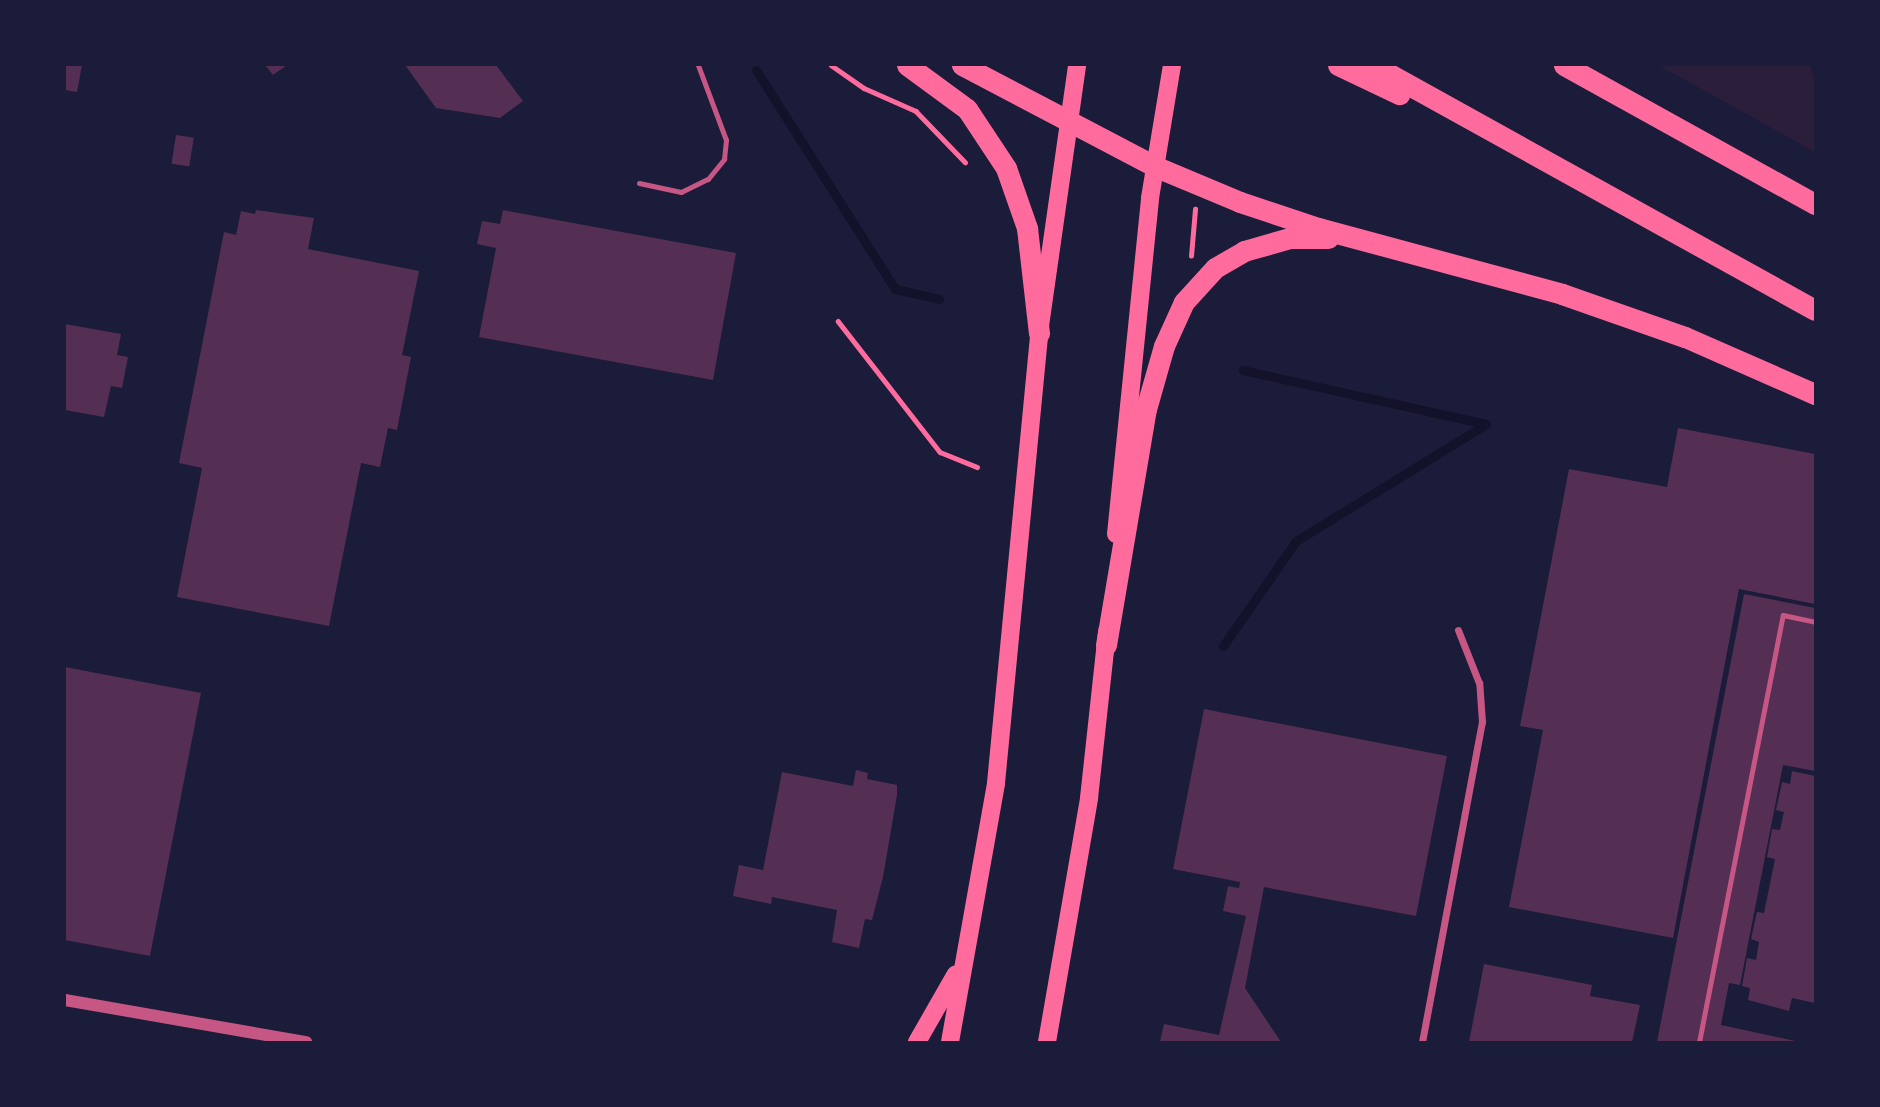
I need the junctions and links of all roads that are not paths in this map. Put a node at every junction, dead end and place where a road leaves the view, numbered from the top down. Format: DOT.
graph roads {
  1 [pos="698,65"];
  2 [pos="906,65"];
  3 [pos="962,65"];
  4 [pos="1077,65"];
  5 [pos="1338,65"];
  6 [pos="1373,65"];
  7 [pos="1564,65"];
  8 [pos="1170,71"];
  9 [pos="1067,123"];
  10 [pos="1154,166"];
  11 [pos="639,183"];
  12 [pos="1612,197"];
  13 [pos="1815,204"];
  14 [pos="1415,253"];
  15 [pos="1815,310"];
  16 [pos="1039,332"];
  17 [pos="1815,394"];
  18 [pos="1815,622"];
  19 [pos="1458,630"];
  20 [pos="1106,645"];
  21 [pos="963,962"];
  22 [pos="65,1000"];
  23 [pos="306,1042"];
  24 [pos="918,1042"];
  25 [pos="950,1042"];
  26 [pos="1047,1042"];
  27 [pos="1422,1042"];
  28 [pos="1699,1042"];
  1 -- 11 [label="lane"];
  2 -- 16 [label="highway"];
  3 -- 9 [label="highway"];
  4 -- 9 [label="main road"];
  5 -- 12 [label="highway"];
  6 -- 12 [label="highway"];
  7 -- 13 [label="highway"];
  8 -- 10 [label="main road"];
  9 -- 10 [label="highway"];
  9 -- 16 [label="main road"];
  10 -- 14 [label="highway"];
  10 -- 20 [label="main road"];
  12 -- 15 [label="highway"];
  14 -- 17 [label="highway"];
  14 -- 20 [label="highway"];
  16 -- 21 [label="main road"];
  18 -- 28 [label="lane"];
  19 -- 27 [label="street"];
  20 -- 26 [label="main road"];
  21 -- 24 [label="main road"];
  21 -- 25 [label="main road"];
  22 -- 23 [label="street"];
}
